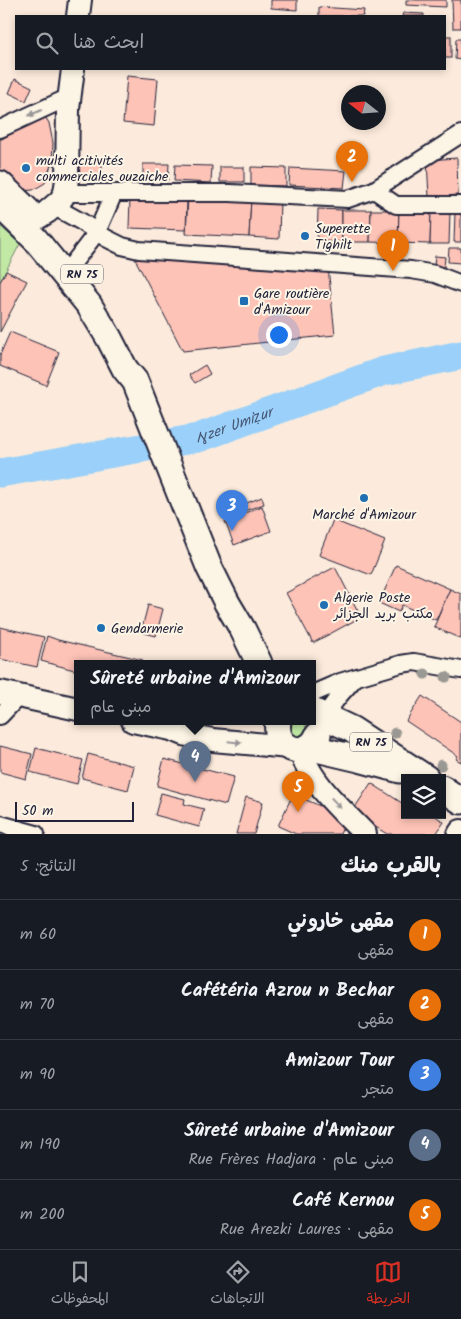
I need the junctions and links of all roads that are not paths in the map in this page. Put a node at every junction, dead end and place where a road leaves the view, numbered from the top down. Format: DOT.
graph roads {
  1 [pos="80,0"];
  2 [pos="78,15"];
  3 [pos="73,70"];
  4 [pos="70,97"];
  5 [pos="0,129"];
  6 [pos="461,134"];
  7 [pos="0,184"];
  8 [pos="374,190"];
  9 [pos="114,193"];
  10 [pos="0,205"];
  11 [pos="461,205"];
  12 [pos="44,211"];
  13 [pos="97,232"];
  14 [pos="74,262"];
  15 [pos="461,284"];
  16 [pos="135,381"];
  17 [pos="261,660"];
  18 [pos="461,670"];
  19 [pos="356,677"];
  20 [pos="316,692"];
  21 [pos="10,694"];
  22 [pos="74,707"];
  23 [pos="317,715"];
  24 [pos="0,716"];
  25 [pos="150,725"];
  26 [pos="186,725"];
  27 [pos="278,725"];
  28 [pos="171,730"];
  29 [pos="299,748"];
  30 [pos="412,774"];
  31 [pos="419,774"];
  32 [pos="446,791"];
  33 [pos="461,801"];
  34 [pos="0,824"];
  35 [pos="461,831"];
  36 [pos="36,834"];
  37 [pos="365,834"];
  38 [pos="459,834"];
  1 -- 2 [label="main road"];
  3 -- 4 [label="main road"];
  4 -- 5 [label="street, one-way"];
  4 -- 12 [label="main road"];
  6 -- 8 [label="street"];
  7 -- 12 [label="main road, RN 75"];
  8 -- 9 [label="street"];
  8 -- 11 [label="street"];
  9 -- 12 [label="street"];
  9 -- 13 [label="street"];
  10 -- 12 [label="main road, RN 75"];
  12 -- 13 [label="street"];
  12 -- 14 [label="main road, RN 75"];
  12 -- 16 [label="main road, RN 75"];
  13 -- 14 [label="street"];
  13 -- 15 [label="street"];
  14 -- 16 [label="main road, RN 75"];
  16 -- 17 [label="main road, RN 75"];
  18 -- 19 [label="street"];
  19 -- 20 [label="street"];
  19 -- 23 [label="street"];
  21 -- 22 [label="main road"];
  21 -- 24 [label="street"];
  23 -- 29 [label="main road"];
  23 -- 31 [label="main road, RN 75"];
  25 -- 28 [label="main road"];
  26 -- 28 [label="main road"];
  27 -- 29 [label="main road"];
  28 -- 29 [label="main road, one-way"];
  29 -- 30 [label="main road, RN 75"];
  29 -- 37 [label="main road, one-way"];
  32 -- 33 [label="main road"];
  34 -- 36 [label="street"];
  35 -- 38 [label="main road"];
}
